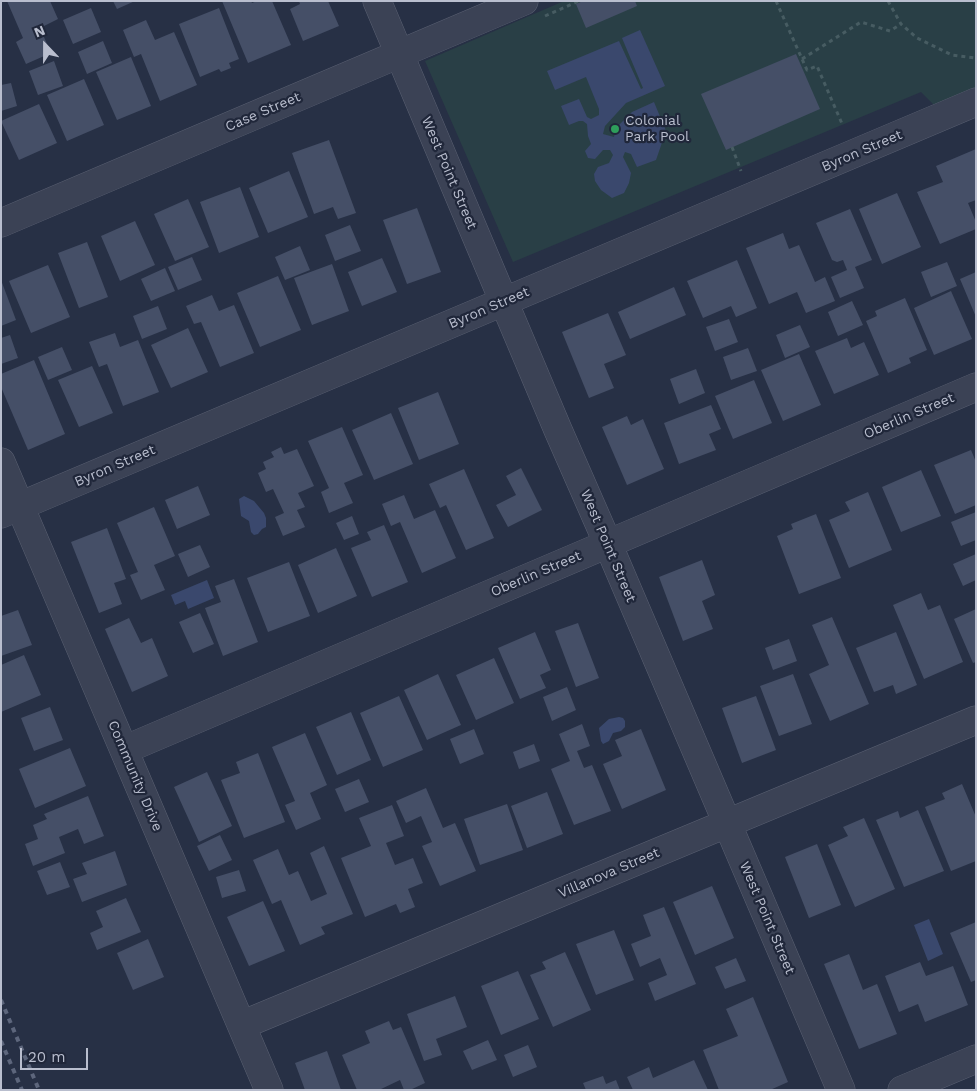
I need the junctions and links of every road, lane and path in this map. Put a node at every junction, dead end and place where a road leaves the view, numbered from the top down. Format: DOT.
graph roads {
  1 [pos="377,1"];
  2 [pos="524,1"];
  3 [pos="776,1"];
  4 [pos="888,1"];
  5 [pos="901,24"];
  6 [pos="399,55"];
  7 [pos="976,58"];
  8 [pos="802,59"];
  9 [pos="976,102"];
  10 [pos="843,126"];
  11 [pos="732,147"];
  12 [pos="741,171"];
  13 [pos="1,222"];
  14 [pos="504,302"];
  15 [pos="976,387"];
  16 [pos="1,462"];
  17 [pos="11,510"];
  18 [pos="608,544"];
  19 [pos="976,720"];
  20 [pos="124,750"];
  21 [pos="727,824"];
  22 [pos="242,1025"];
  23 [pos="976,1059"];
  24 [pos="269,1090"];
  25 [pos="841,1090"];
  26 [pos="902,1090"];
  1 -- 6 [label="street, West Point Street"];
  2 -- 6 [label="street, Case Street"];
  3 -- 8 [label="path"];
  4 -- 5 [label="path"];
  5 -- 7 [label="path"];
  5 -- 8 [label="path"];
  6 -- 13 [label="street, Case Street"];
  6 -- 14 [label="street, West Point Street"];
  8 -- 10 [label="path"];
  9 -- 14 [label="street, Byron Street"];
  11 -- 12 [label="path"];
  14 -- 17 [label="street, Byron Street"];
  14 -- 18 [label="street, West Point Street"];
  15 -- 18 [label="street, Oberlin Street"];
  16 -- 17 [label="street, Community Drive"];
  17 -- 20 [label="street, Community Drive"];
  18 -- 20 [label="street, Oberlin Street"];
  18 -- 21 [label="street, West Point Street"];
  19 -- 21 [label="street, Villanova Street"];
  20 -- 22 [label="street, Community Drive"];
  21 -- 22 [label="street, Villanova Street"];
  21 -- 25 [label="street, West Point Street"];
  22 -- 24 [label="street, Community Drive"];
  23 -- 26 [label="street"];
}
